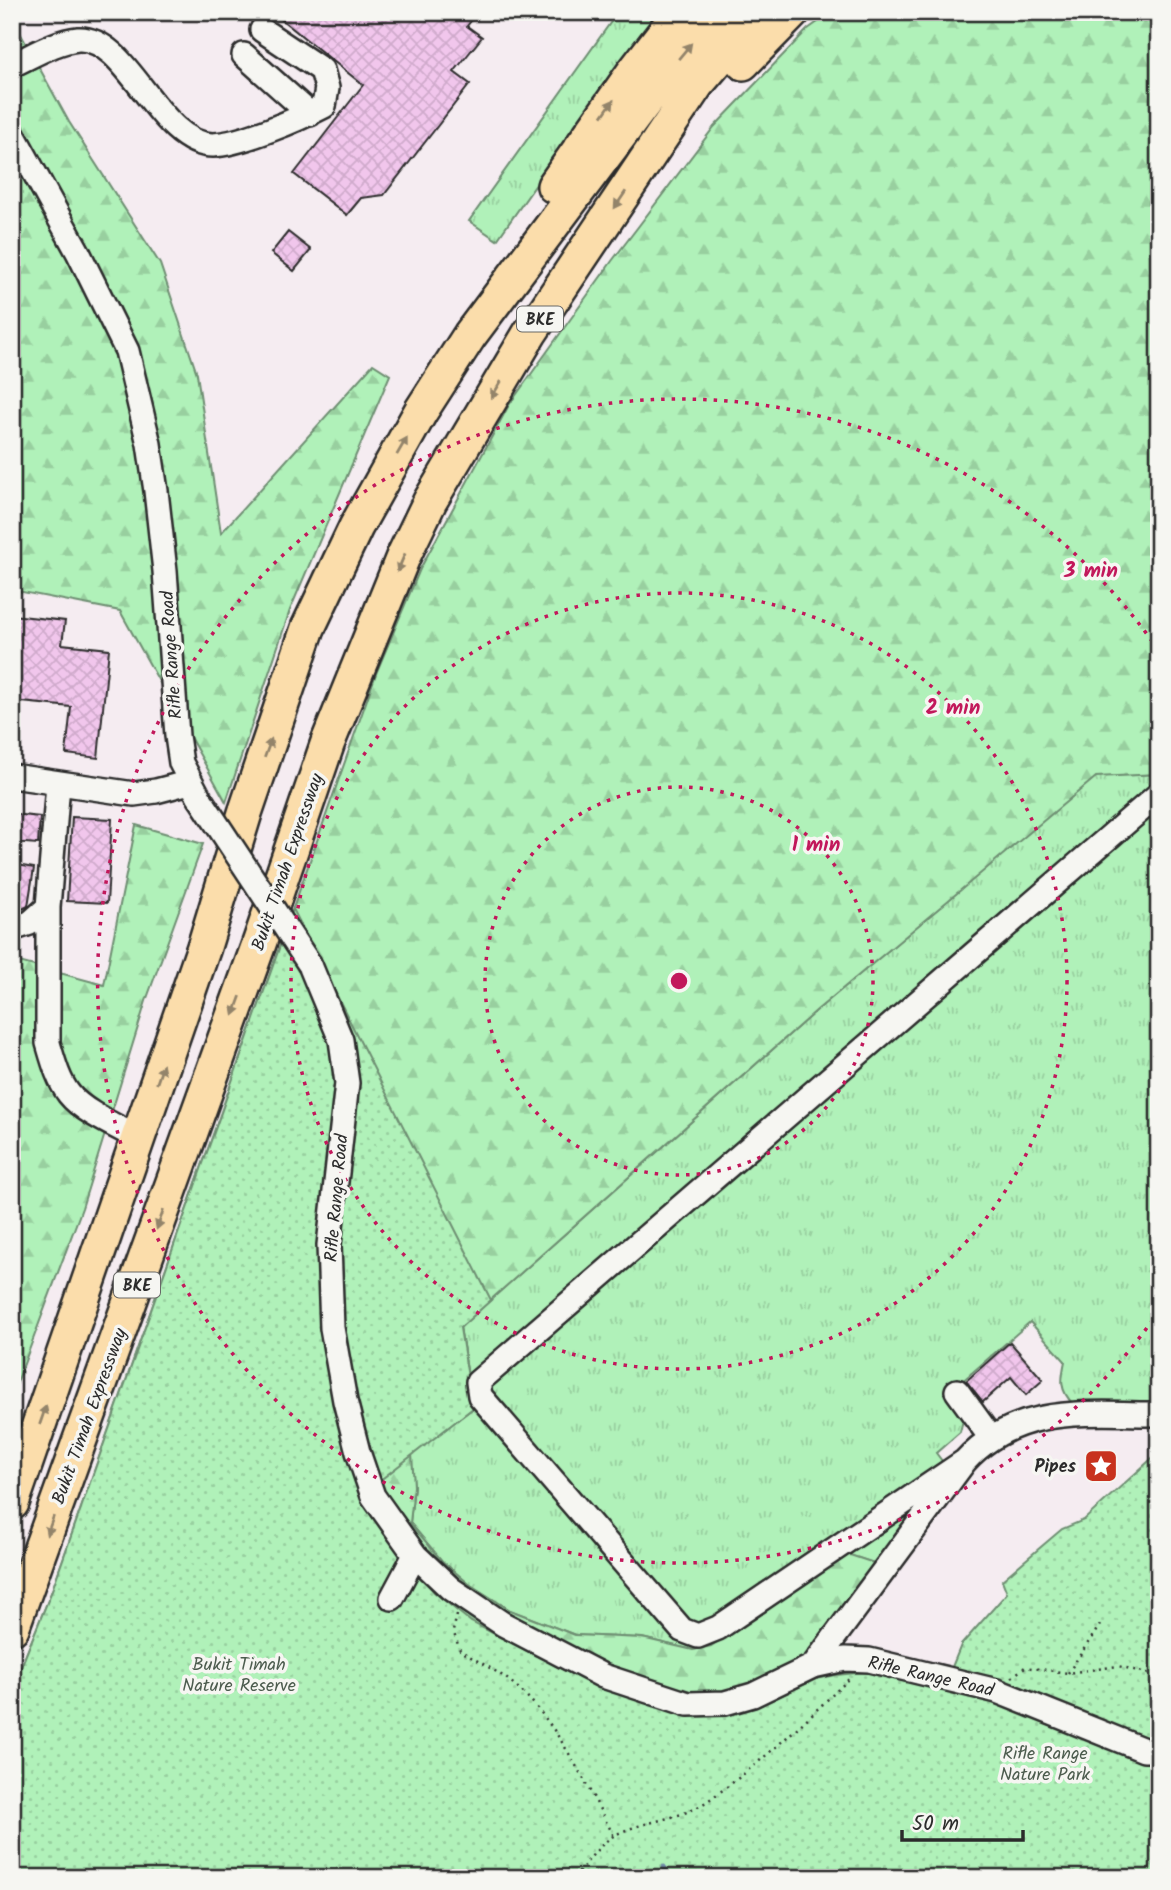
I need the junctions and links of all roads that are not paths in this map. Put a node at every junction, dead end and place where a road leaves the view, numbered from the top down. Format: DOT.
graph roads {
  1 [pos="680,12"];
  2 [pos="718,12"];
  3 [pos="760,12"];
  4 [pos="793,12"];
  5 [pos="262,30"];
  6 [pos="244,55"];
  7 [pos="12,65"];
  8 [pos="310,114"];
  9 [pos="12,132"];
  10 [pos="658,143"];
  11 [pos="501,292"];
  12 [pos="12,776"];
  13 [pos="58,784"];
  14 [pos="194,790"];
  15 [pos="1159,794"];
  16 [pos="48,907"];
  17 [pos="12,929"];
  18 [pos="138,1138"];
  19 [pos="957,1391"];
  20 [pos="1159,1414"];
  21 [pos="991,1438"];
  22 [pos="965,1461"];
  23 [pos="12,1503"];
  24 [pos="415,1555"];
  25 [pos="392,1598"];
  26 [pos="12,1628"];
  27 [pos="813,1666"];
  28 [pos="1159,1749"];
  11 -- 1 [label="highway, one-way"];
  11 -- 2 [label="highway, BKE, one-way"];
  3 -- 10 [label="highway, Bukit Timah Expressway"];
  4 -- 10 [label="highway"];
  5 -- 8 [label="street"];
  6 -- 8 [label="street"];
  7 -- 8 [label="street"];
  9 -- 14 [label="street, Rifle Range Road"];
  10 -- 26 [label="highway, Bukit Timah Expressway / BKE, one-way"];
  18 -- 11 [label="highway, BKE, one-way"];
  12 -- 13 [label="street"];
  13 -- 14 [label="street"];
  13 -- 16 [label="street"];
  14 -- 24 [label="street, Rifle Range Road, bridge"];
  15 -- 22 [label="street"];
  16 -- 17 [label="street"];
  16 -- 18 [label="street"];
  23 -- 18 [label="highway, BKE, one-way"];
  19 -- 21 [label="street"];
  20 -- 21 [label="street"];
  21 -- 22 [label="street"];
  22 -- 27 [label="street"];
  24 -- 25 [label="street"];
  24 -- 27 [label="street, Rifle Range Road"];
  27 -- 28 [label="street, Rifle Range Road"];
}
